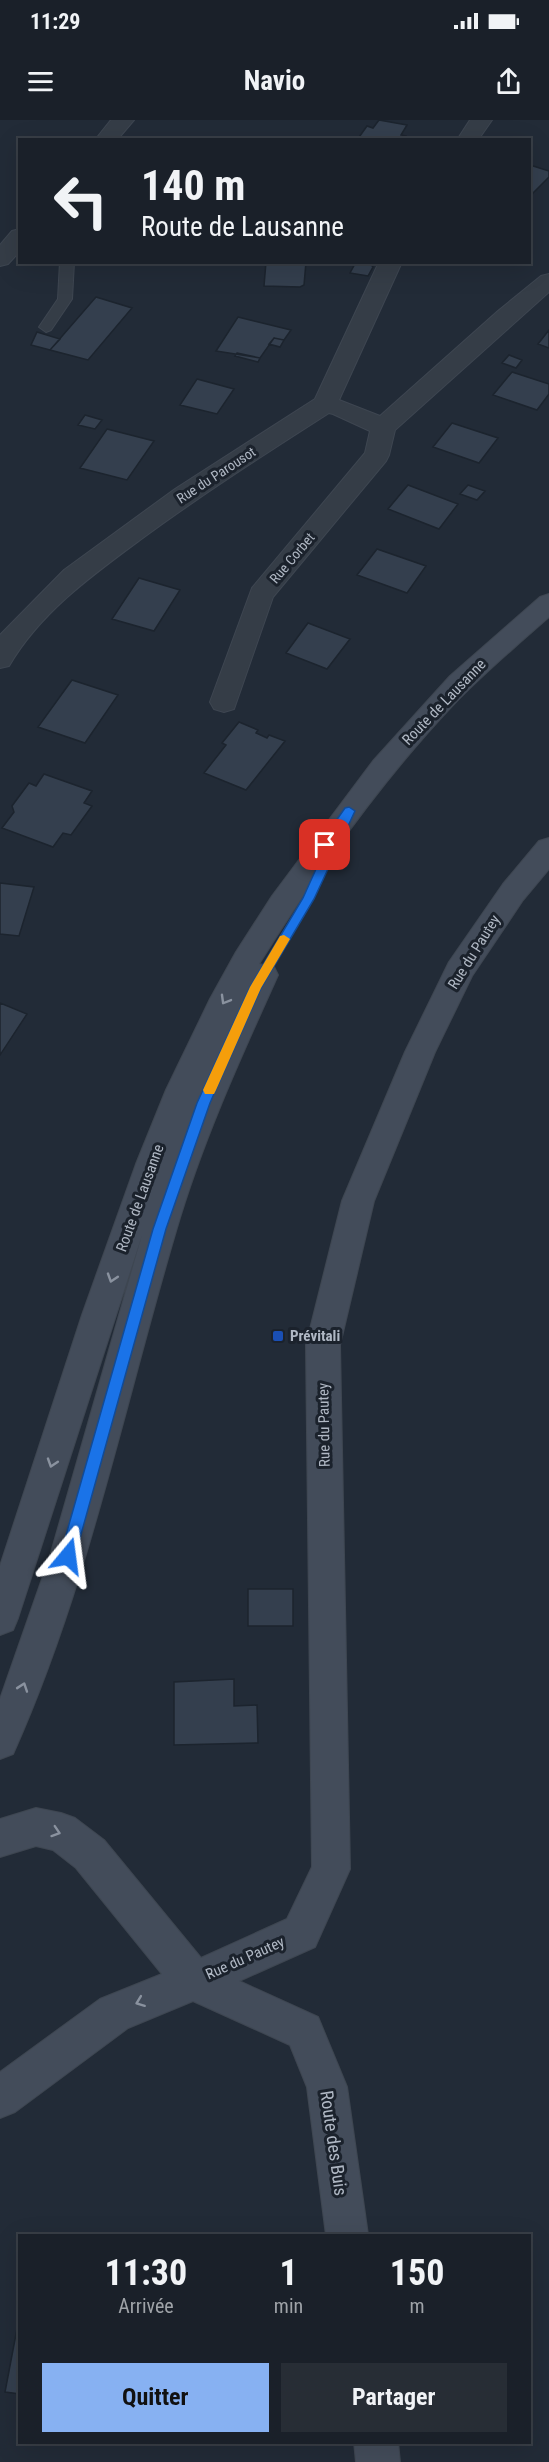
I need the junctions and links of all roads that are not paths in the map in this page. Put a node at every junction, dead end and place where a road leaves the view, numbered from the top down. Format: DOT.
graph roads {
  1 [pos="123,120"];
  2 [pos="481,120"];
  3 [pos="107,138"];
  4 [pos="468,138"];
  5 [pos="18,238"];
  6 [pos="0,259"];
  7 [pos="67,264"];
  8 [pos="390,264"];
  9 [pos="549,281"];
  10 [pos="46,327"];
  11 [pos="325,404"];
  12 [pos="384,427"];
  13 [pos="549,603"];
  14 [pos="0,659"];
  15 [pos="224,702"];
  16 [pos="349,811"];
  17 [pos="549,849"];
  18 [pos="0,1618"];
  19 [pos="0,1741"];
  20 [pos="0,1838"];
  21 [pos="194,1982"];
  22 [pos="0,2097"];
  23 [pos="347,2234"];
  24 [pos="376,2444"];
  25 [pos="378,2462"];
  1 -- 3 [label="street"];
  2 -- 4 [label="street"];
  5 -- 6 [label="street"];
  7 -- 10 [label="lane"];
  8 -- 11 [label="street"];
  9 -- 12 [label="street"];
  11 -- 12 [label="street"];
  11 -- 14 [label="street, Rue du Parousot"];
  12 -- 15 [label="street, Rue Corbet"];
  13 -- 16 [label="main road, Route de Lausanne"];
  16 -- 18 [label="main road, Route de Lausanne, one-way"];
  19 -- 16 [label="main road, Route de Lausanne, one-way"];
  17 -- 21 [label="main road, Rue du Pautey"];
  20 -- 21 [label="main road, one-way"];
  21 -- 22 [label="main road, Rue du Pautey, one-way"];
  21 -- 23 [label="main road, Route des Buis"];
  24 -- 25 [label="main road"];
}
